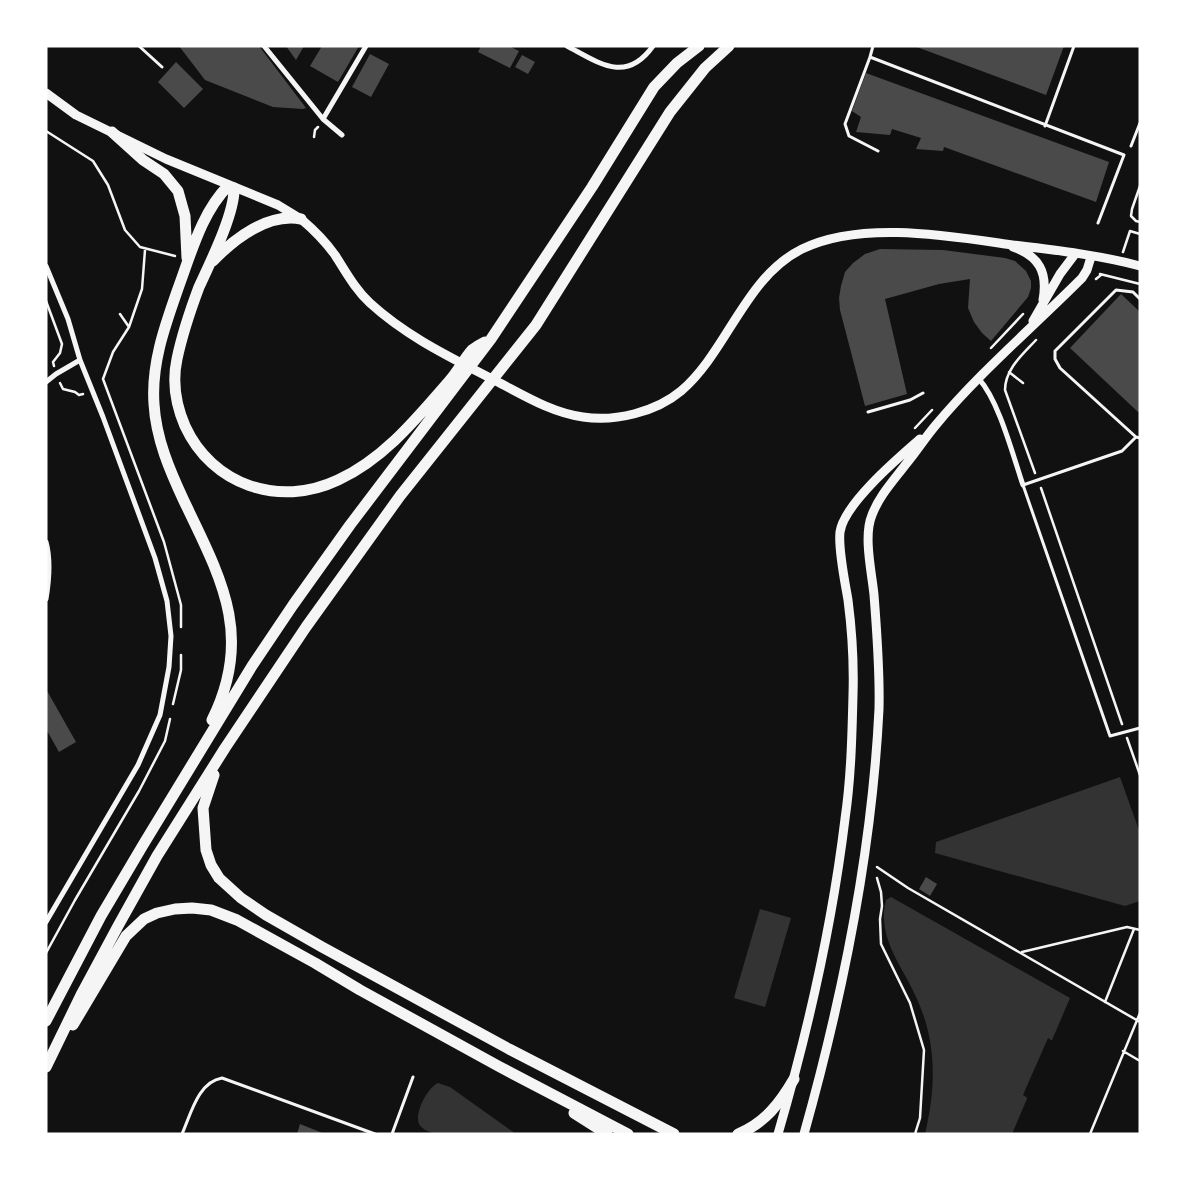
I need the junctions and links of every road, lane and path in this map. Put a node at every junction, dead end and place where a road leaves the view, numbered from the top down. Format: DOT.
graph roads {
  1 [pos="139,46"];
  2 [pos="264,46"];
  3 [pos="366,46"];
  4 [pos="567,46"];
  5 [pos="653,46"];
  6 [pos="699,46"];
  7 [pos="729,46"];
  8 [pos="872,46"];
  9 [pos="1074,46"];
  10 [pos="870,57"];
  11 [pos="162,67"];
  12 [pos="46,93"];
  13 [pos="323,119"];
  14 [pos="1140,123"];
  15 [pos="1045,126"];
  16 [pos="46,131"];
  17 [pos="112,132"];
  18 [pos="342,135"];
  19 [pos="1131,146"];
  20 [pos="878,151"];
  21 [pos="1140,186"];
  22 [pos="231,187"];
  23 [pos="301,219"];
  24 [pos="1140,222"];
  25 [pos="1098,223"];
  26 [pos="1130,231"];
  27 [pos="1140,234"];
  28 [pos="1003,243"];
  29 [pos="145,250"];
  30 [pos="1075,254"];
  31 [pos="175,256"];
  32 [pos="1091,257"];
  33 [pos="187,264"];
  34 [pos="46,266"];
  35 [pos="209,266"];
  36 [pos="1140,266"];
  37 [pos="1087,270"];
  38 [pos="1140,284"];
  39 [pos="1140,299"];
  40 [pos="46,301"];
  41 [pos="1041,307"];
  42 [pos="1027,309"];
  43 [pos="120,314"];
  44 [pos="129,326"];
  45 [pos="1027,332"];
  46 [pos="491,338"];
  47 [pos="989,350"];
  48 [pos="80,360"];
  49 [pos="56,374"];
  50 [pos="979,379"];
  51 [pos="46,382"];
  52 [pos="1023,383"];
  53 [pos="92,390"];
  54 [pos="922,393"];
  55 [pos="936,406"];
  56 [pos="868,412"];
  57 [pos="934,427"];
  58 [pos="909,434"];
  59 [pos="1138,438"];
  60 [pos="1038,480"];
  61 [pos="1023,485"];
  62 [pos="46,542"];
  63 [pos="47,551"];
  64 [pos="46,599"];
  65 [pos="180,633"];
  66 [pos="180,651"];
  67 [pos="173,705"];
  68 [pos="171,714"];
  69 [pos="1140,728"];
  70 [pos="1125,733"];
  71 [pos="225,748"];
  72 [pos="1140,759"];
  73 [pos="1135,761"];
  74 [pos="1140,775"];
  75 [pos="184,777"];
  76 [pos="877,868"];
  77 [pos="877,878"];
  78 [pos="46,922"];
  79 [pos="1134,929"];
  80 [pos="1140,930"];
  81 [pos="46,953"];
  82 [pos="1021,953"];
  83 [pos="1105,1002"];
  84 [pos="1140,1013"];
  85 [pos="46,1021"];
  86 [pos="1138,1021"];
  87 [pos="1123,1051"];
  88 [pos="1140,1061"];
  89 [pos="46,1067"];
  90 [pos="500,1067"];
  91 [pos="46,1071"];
  92 [pos="413,1076"];
  93 [pos="794,1079"];
  94 [pos="182,1134"];
  95 [pos="374,1134"];
  96 [pos="392,1134"];
  97 [pos="607,1134"];
  98 [pos="628,1134"];
  99 [pos="674,1134"];
  100 [pos="738,1134"];
  101 [pos="778,1134"];
  102 [pos="804,1134"];
  103 [pos="915,1134"];
  104 [pos="1090,1134"];
  1 -- 11 [label="lane"];
  2 -- 13 [label="street"];
  3 -- 13 [label="street"];
  4 -- 5 [label="street"];
  6 -- 46 [label="highway"];
  7 -- 71 [label="highway"];
  8 -- 10 [label="lane"];
  9 -- 15 [label="lane"];
  10 -- 15 [label="lane"];
  10 -- 20 [label="lane"];
  12 -- 17 [label="main road"];
  13 -- 18 [label="street"];
  14 -- 19 [label="lane"];
  15 -- 25 [label="lane"];
  16 -- 29 [label="path"];
  17 -- 22 [label="main road"];
  17 -- 33 [label="highway"];
  21 -- 24 [label="path"];
  22 -- 23 [label="main road"];
  22 -- 33 [label="highway"];
  22 -- 35 [label="highway"];
  23 -- 28 [label="main road"];
  23 -- 35 [label="highway"];
  26 -- 27 [label="path"];
  28 -- 30 [label="main road"];
  28 -- 41 [label="main road"];
  29 -- 31 [label="path"];
  29 -- 44 [label="path"];
  30 -- 32 [label="main road"];
  30 -- 41 [label="main road"];
  32 -- 36 [label="main road"];
  32 -- 37 [label="main road"];
  33 -- 75 [label="highway"];
  34 -- 48 [label="street"];
  35 -- 46 [label="highway"];
  37 -- 38 [label="path"];
  37 -- 45 [label="main road"];
  39 -- 59 [label="lane"];
  40 -- 49 [label="path"];
  41 -- 45 [label="main road"];
  42 -- 47 [label="path"];
  43 -- 44 [label="path"];
  44 -- 65 [label="path"];
  45 -- 50 [label="main road"];
  46 -- 75 [label="highway"];
  48 -- 49 [label="street"];
  48 -- 53 [label="street"];
  49 -- 51 [label="street"];
  49 -- 53 [label="path"];
  50 -- 57 [label="main road"];
  50 -- 61 [label="street"];
  52 -- 60 [label="path"];
  53 -- 78 [label="street"];
  54 -- 56 [label="lane"];
  55 -- 58 [label="path"];
  57 -- 93 [label="main road"];
  57 -- 102 [label="main road"];
  59 -- 60 [label="lane"];
  60 -- 61 [label="lane"];
  60 -- 70 [label="path"];
  61 -- 70 [label="lane"];
  62 -- 63 [label="street"];
  63 -- 64 [label="street"];
  66 -- 67 [label="path"];
  68 -- 81 [label="path"];
  69 -- 70 [label="lane"];
  70 -- 73 [label="path"];
  71 -- 89 [label="highway"];
  71 -- 99 [label="highway"];
  72 -- 73 [label="path"];
  73 -- 74 [label="path"];
  75 -- 85 [label="highway"];
  76 -- 82 [label="path"];
  77 -- 103 [label="path"];
  79 -- 80 [label="path"];
  79 -- 82 [label="path"];
  79 -- 83 [label="path"];
  82 -- 83 [label="path"];
  83 -- 86 [label="path"];
  84 -- 86 [label="path"];
  86 -- 87 [label="path"];
  87 -- 88 [label="path"];
  87 -- 104 [label="path"];
  90 -- 91 [label="highway"];
  90 -- 97 [label="highway"];
  90 -- 98 [label="highway"];
  92 -- 96 [label="lane"];
  93 -- 100 [label="highway"];
  93 -- 101 [label="main road"];
  94 -- 95 [label="lane"];
}
